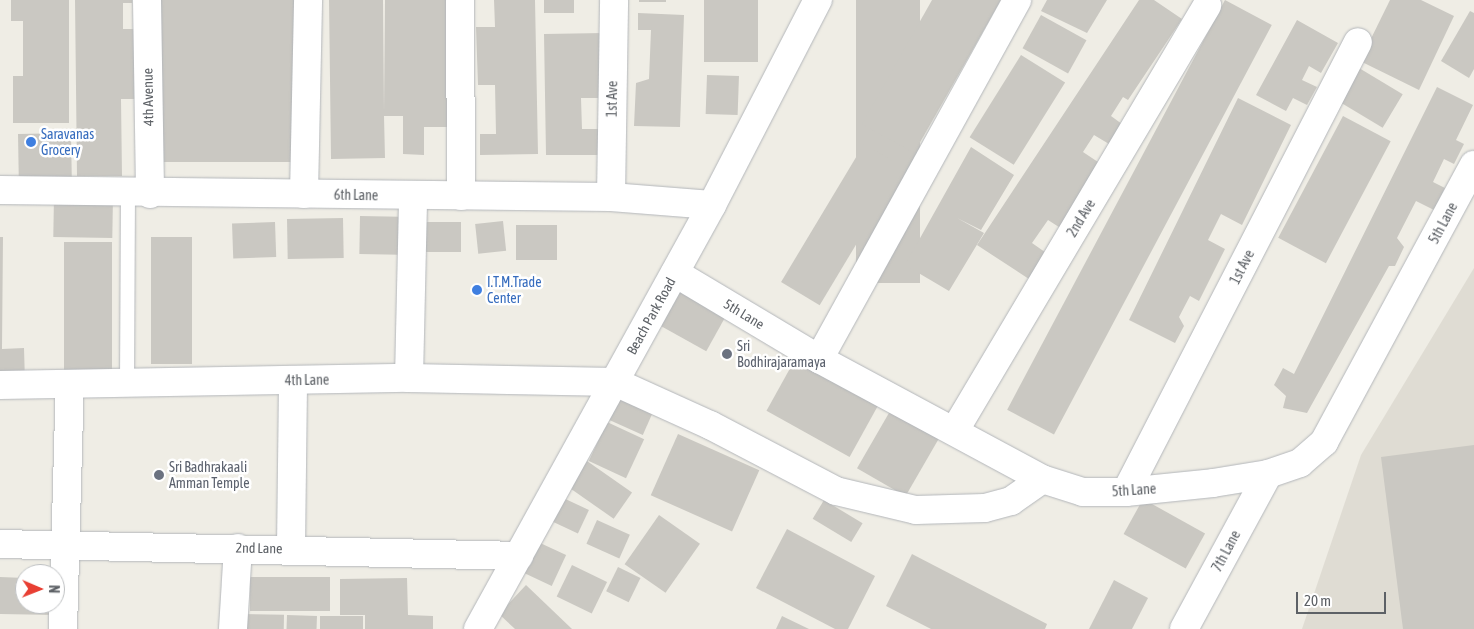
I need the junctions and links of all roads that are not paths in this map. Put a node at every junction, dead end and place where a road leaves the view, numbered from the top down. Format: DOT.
graph roads {
  1 [pos="147,0"];
  2 [pos="308,0"];
  3 [pos="460,0"];
  4 [pos="614,0"];
  5 [pos="818,0"];
  6 [pos="1017,0"];
  7 [pos="1206,5"];
  8 [pos="1358,42"];
  9 [pos="1474,165"];
  10 [pos="0,190"];
  11 [pos="139,193"];
  12 [pos="304,194"];
  13 [pos="413,196"];
  14 [pos="461,196"];
  15 [pos="611,197"];
  16 [pos="712,205"];
  17 [pos="675,273"];
  18 [pos="819,359"];
  19 [pos="409,378"];
  20 [pos="293,380"];
  21 [pos="615,382"];
  22 [pos="127,383"];
  23 [pos="70,384"];
  24 [pos="0,385"];
  25 [pos="955,430"];
  26 [pos="1268,474"];
  27 [pos="1042,479"];
  28 [pos="1126,492"];
  29 [pos="0,544"];
  30 [pos="66,545"];
  31 [pos="238,548"];
  32 [pos="292,548"];
  33 [pos="519,556"];
  34 [pos="63,629"];
  35 [pos="234,629"];
  36 [pos="478,629"];
  37 [pos="1184,629"];
  1 -- 11 [label="street, 4th Avenue"];
  2 -- 12 [label="street"];
  3 -- 14 [label="street"];
  4 -- 15 [label="street, 1st Ave"];
  5 -- 16 [label="street, Beach Park Road"];
  6 -- 18 [label="street"];
  7 -- 25 [label="street, 2nd Ave"];
  8 -- 28 [label="street, 1st Ave"];
  9 -- 26 [label="street, 5th Lane"];
  10 -- 11 [label="street, 6th Lane"];
  11 -- 12 [label="street, 6th Lane"];
  11 -- 22 [label="lane"];
  12 -- 13 [label="street, 6th Lane"];
  13 -- 14 [label="street, 6th Lane"];
  13 -- 19 [label="street"];
  14 -- 15 [label="street, 6th Lane"];
  15 -- 16 [label="street, 6th Lane"];
  16 -- 17 [label="street, Beach Park Road"];
  17 -- 18 [label="street, 5th Lane"];
  17 -- 21 [label="street, Beach Park Road"];
  18 -- 25 [label="street, 5th Lane"];
  19 -- 20 [label="street, 4th Lane"];
  19 -- 21 [label="street, 4th Lane"];
  20 -- 22 [label="street, 4th Lane"];
  20 -- 32 [label="street"];
  21 -- 27 [label="street"];
  21 -- 33 [label="street, Beach Park Road"];
  22 -- 23 [label="street, 4th Lane"];
  23 -- 24 [label="street, 4th Lane"];
  23 -- 30 [label="street"];
  25 -- 27 [label="street, 5th Lane"];
  26 -- 28 [label="street, 5th Lane"];
  26 -- 37 [label="street, 7th Lane"];
  27 -- 28 [label="street, 5th Lane"];
  29 -- 30 [label="street, 2nd Lane"];
  30 -- 31 [label="street, 2nd Lane"];
  30 -- 34 [label="street"];
  31 -- 32 [label="street, 2nd Lane"];
  31 -- 35 [label="street"];
  32 -- 33 [label="street, 2nd Lane"];
  33 -- 36 [label="street, Beach Park Road"];
}
